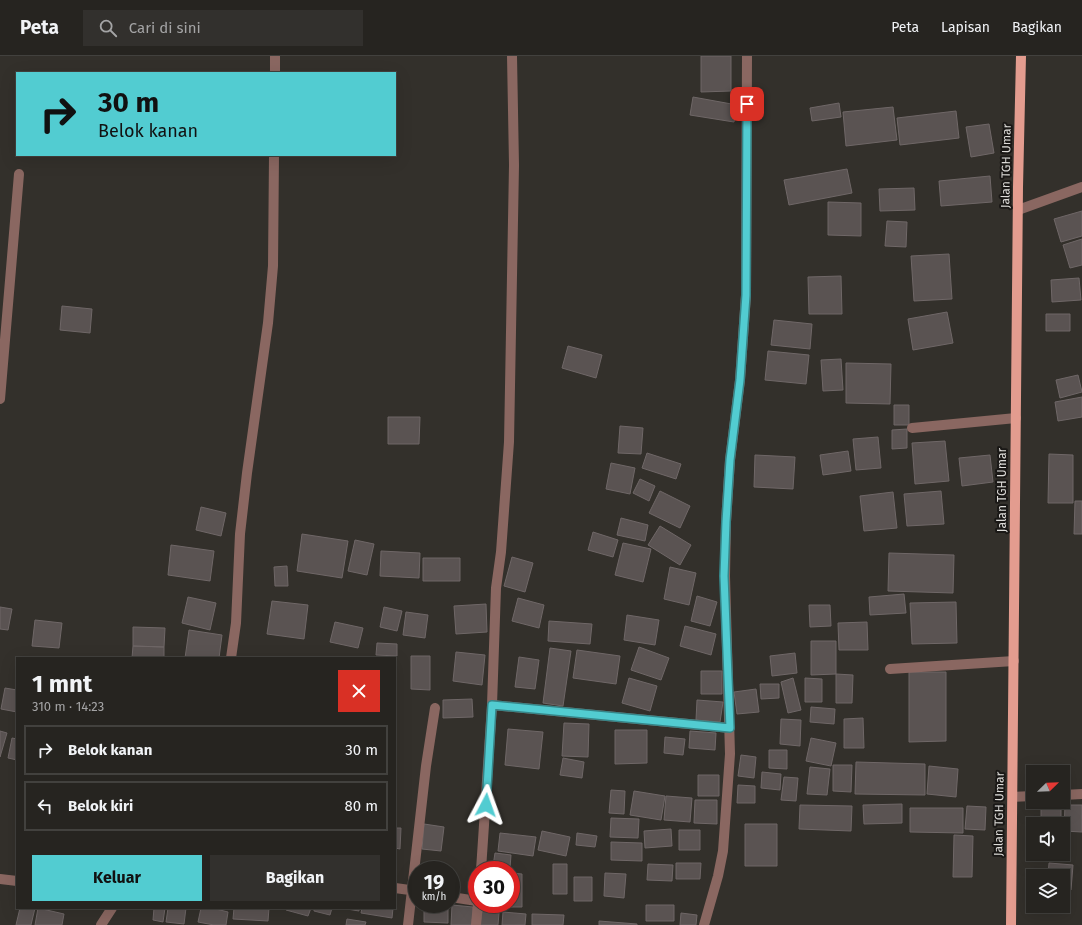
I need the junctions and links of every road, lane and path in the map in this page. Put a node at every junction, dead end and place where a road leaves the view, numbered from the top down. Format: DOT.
graph roads {
  1 [pos="275,56"];
  2 [pos="512,56"];
  3 [pos="747,56"];
  4 [pos="1021,56"];
  5 [pos="275,72"];
  6 [pos="274,156"];
  7 [pos="18,174"];
  8 [pos="1082,187"];
  9 [pos="1018,210"];
  10 [pos="0,399"];
  11 [pos="1016,418"];
  12 [pos="912,428"];
  13 [pos="231,657"];
  14 [pos="1014,661"];
  15 [pos="890,669"];
  16 [pos="492,705"];
  17 [pos="435,708"];
  18 [pos="730,728"];
  19 [pos="1082,794"];
  20 [pos="1070,795"];
  21 [pos="1026,796"];
  22 [pos="1013,797"];
  23 [pos="418,861"];
  24 [pos="482,861"];
  25 [pos="0,879"];
  26 [pos="16,881"];
  27 [pos="396,888"];
  28 [pos="408,889"];
  29 [pos="111,909"];
  30 [pos="410,913"];
  31 [pos="477,913"];
  32 [pos="101,925"];
  33 [pos="408,925"];
  34 [pos="476,925"];
  35 [pos="704,925"];
  36 [pos="1011,925"];
  1 -- 5 [label="street"];
  2 -- 16 [label="street"];
  3 -- 18 [label="street"];
  4 -- 9 [label="main road, Jalan TGH Umar"];
  6 -- 13 [label="street"];
  7 -- 10 [label="street"];
  8 -- 9 [label="street"];
  9 -- 11 [label="main road, Jalan TGH Umar"];
  11 -- 12 [label="street"];
  11 -- 14 [label="main road, Jalan TGH Umar"];
  14 -- 15 [label="street"];
  14 -- 22 [label="main road, Jalan TGH Umar"];
  16 -- 18 [label="street"];
  16 -- 24 [label="street"];
  17 -- 23 [label="street"];
  18 -- 35 [label="street"];
  19 -- 20 [label="street"];
  21 -- 22 [label="street"];
  22 -- 36 [label="main road, Jalan TGH Umar"];
  25 -- 26 [label="street"];
  27 -- 28 [label="street"];
  29 -- 32 [label="street"];
  30 -- 33 [label="street"];
  31 -- 34 [label="street"];
}
